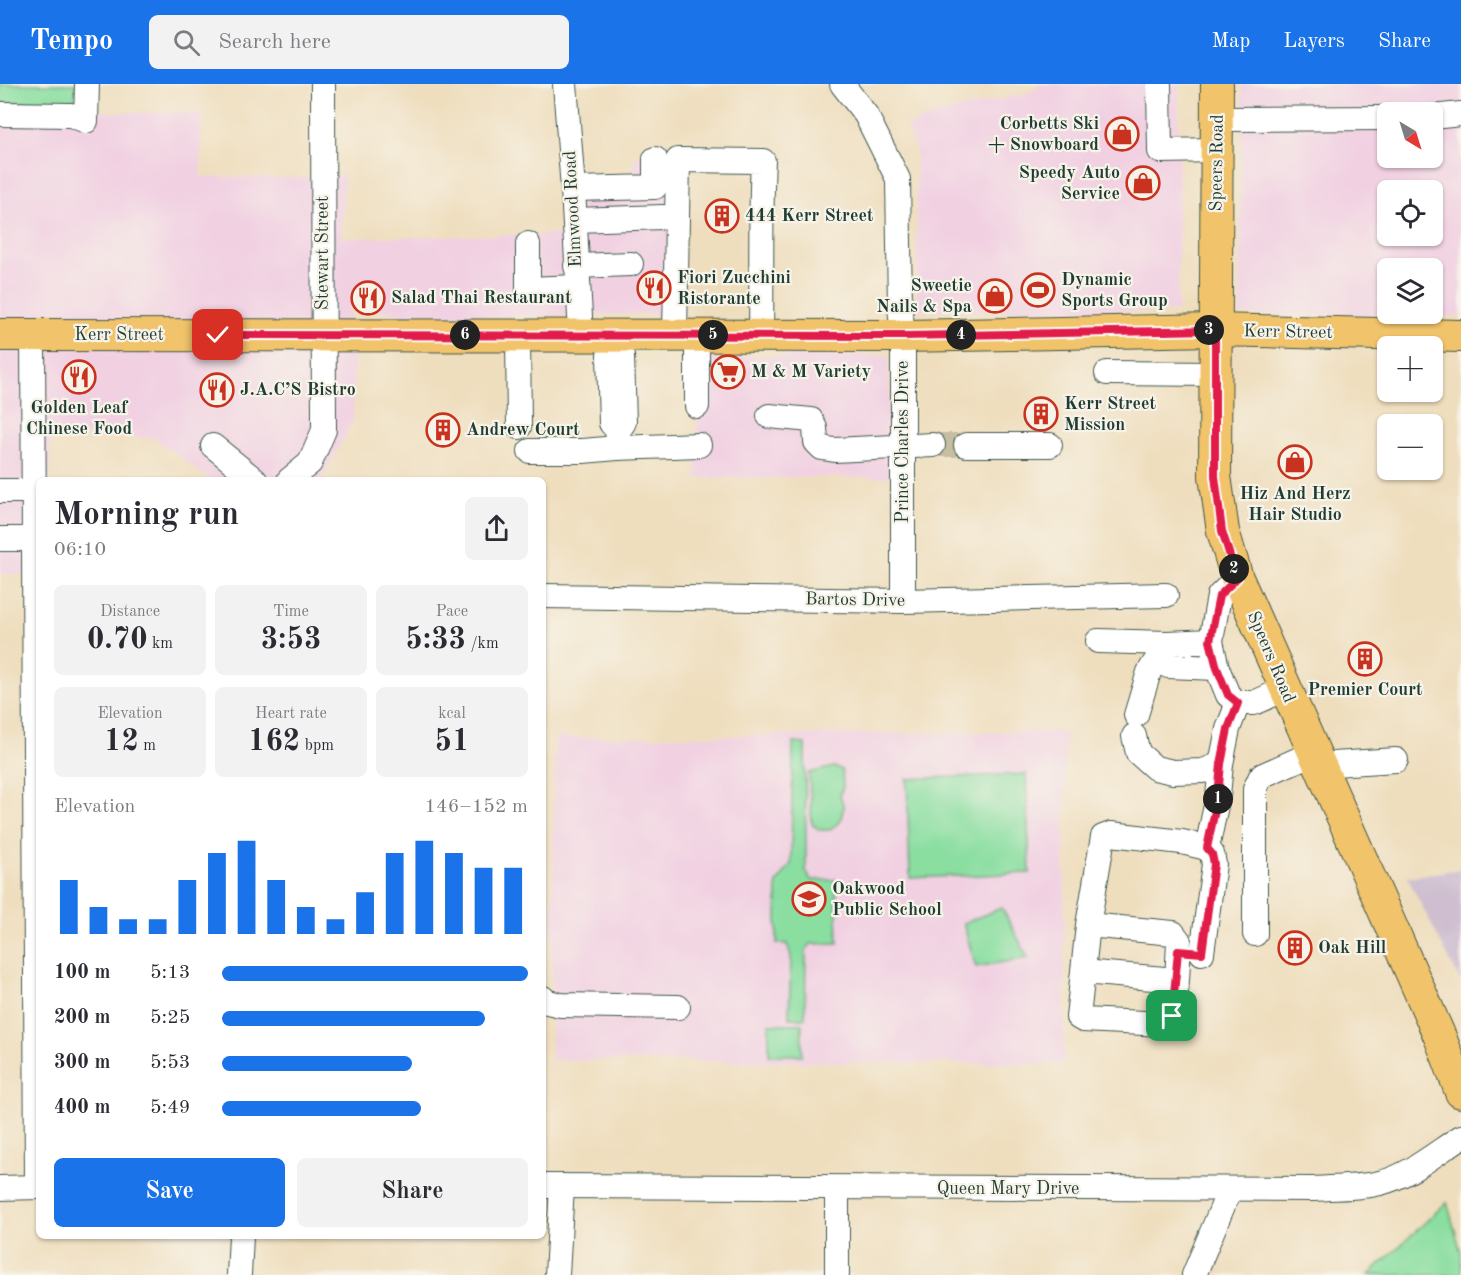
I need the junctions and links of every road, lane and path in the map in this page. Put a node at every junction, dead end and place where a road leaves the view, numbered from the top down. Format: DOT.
graph roads {
  1 [pos="87,84"];
  2 [pos="323,84"];
  3 [pos="565,84"];
  4 [pos="842,84"];
  5 [pos="1159,84"];
  6 [pos="1217,84"];
  7 [pos="0,114"];
  8 [pos="1461,114"];
  9 [pos="1443,116"];
  10 [pos="1377,118"];
  11 [pos="1218,119"];
  12 [pos="1218,150"];
  13 [pos="655,159"];
  14 [pos="573,189"];
  15 [pos="663,217"];
  16 [pos="574,220"];
  17 [pos="528,244"];
  18 [pos="631,264"];
  19 [pos="577,277"];
  20 [pos="1215,330"];
  21 [pos="0,335"];
  22 [pos="33,335"];
  23 [pos="323,335"];
  24 [pos="518,335"];
  25 [pos="580,335"];
  26 [pos="686,335"];
  27 [pos="761,336"];
  28 [pos="903,336"];
  29 [pos="1461,336"];
  30 [pos="616,342"];
  31 [pos="1107,373"];
  32 [pos="1215,374"];
  33 [pos="697,406"];
  34 [pos="769,416"];
  35 [pos="519,427"];
  36 [pos="618,440"];
  37 [pos="699,445"];
  38 [pos="933,445"];
  39 [pos="966,445"];
  40 [pos="1050,445"];
  41 [pos="213,446"];
  42 [pos="903,446"];
  43 [pos="530,451"];
  44 [pos="251,477"];
  45 [pos="293,477"];
  46 [pos="0,491"];
  47 [pos="34,491"];
  48 [pos="0,539"];
  49 [pos="34,539"];
  50 [pos="1237,578"];
  51 [pos="1166,595"];
  52 [pos="546,596"];
  53 [pos="903,601"];
  54 [pos="1098,641"];
  55 [pos="1210,641"];
  56 [pos="1167,655"];
  57 [pos="1217,668"];
  58 [pos="1285,689"];
  59 [pos="1238,703"];
  60 [pos="1316,759"];
  61 [pos="1396,760"];
  62 [pos="1221,764"];
  63 [pos="1207,848"];
  64 [pos="36,863"];
  65 [pos="1088,925"];
  66 [pos="1255,934"];
  67 [pos="1178,951"];
  68 [pos="1083,972"];
  69 [pos="1176,980"];
  70 [pos="546,1002"];
  71 [pos="678,1007"];
  72 [pos="1461,1092"];
  73 [pos="1461,1137"];
  74 [pos="552,1186"];
  75 [pos="36,1187"];
  76 [pos="0,1188"];
  77 [pos="837,1188"];
  78 [pos="1230,1189"];
  79 [pos="241,1239"];
  80 [pos="239,1275"];
  81 [pos="557,1275"];
  82 [pos="837,1275"];
  83 [pos="1194,1275"];
  1 -- 7 [label="street"];
  2 -- 23 [label="street, Stewart Street"];
  3 -- 14 [label="street, Elmwood Road"];
  4 -- 28 [label="street, Prince Charles Drive"];
  5 -- 12 [label="street"];
  6 -- 11 [label="main road, Speers Road"];
  8 -- 9 [label="street"];
  10 -- 11 [label="street"];
  11 -- 12 [label="main road, Speers Road"];
  12 -- 20 [label="main road, Speers Road"];
  13 -- 14 [label="street"];
  14 -- 16 [label="street, Elmwood Road"];
  15 -- 16 [label="street"];
  16 -- 19 [label="street, Elmwood Road"];
  17 -- 19 [label="street"];
  18 -- 19 [label="street"];
  19 -- 25 [label="street, Elmwood Road"];
  20 -- 28 [label="main road, Kerr Street"];
  20 -- 29 [label="main road, Kerr Street"];
  20 -- 32 [label="main road, Speers Road"];
  21 -- 22 [label="main road, Kerr Street"];
  22 -- 23 [label="main road, Kerr Street"];
  22 -- 47 [label="street"];
  23 -- 24 [label="main road, Kerr Street"];
  23 -- 45 [label="street, Stewart Street"];
  24 -- 25 [label="main road, Kerr Street"];
  24 -- 35 [label="street"];
  25 -- 30 [label="main road, Kerr Street"];
  26 -- 27 [label="main road, Kerr Street"];
  26 -- 27 [label="street"];
  26 -- 30 [label="main road, Kerr Street"];
  26 -- 33 [label="street"];
  27 -- 28 [label="main road, Kerr Street"];
  28 -- 42 [label="street, Prince Charles Drive"];
  30 -- 36 [label="street"];
  31 -- 32 [label="street"];
  32 -- 50 [label="main road, Speers Road"];
  34 -- 42 [label="street"];
  36 -- 37 [label="street"];
  36 -- 43 [label="street"];
  38 -- 42 [label="street"];
  39 -- 40 [label="street"];
  41 -- 44 [label="street"];
  42 -- 53 [label="street, Prince Charles Drive"];
  46 -- 47 [label="street"];
  47 -- 49 [label="street"];
  48 -- 49 [label="street"];
  49 -- 64 [label="street"];
  50 -- 55 [label="street"];
  50 -- 58 [label="main road, Speers Road"];
  51 -- 53 [label="street, Bartos Drive"];
  52 -- 53 [label="street, Bartos Drive"];
  54 -- 56 [label="street"];
  55 -- 56 [label="street"];
  55 -- 57 [label="street"];
  56 -- 57 [label="street"];
  56 -- 62 [label="street"];
  57 -- 59 [label="street"];
  58 -- 59 [label="street"];
  58 -- 60 [label="main road, Speers Road"];
  59 -- 62 [label="street"];
  60 -- 61 [label="street"];
  60 -- 66 [label="street"];
  60 -- 72 [label="main road, Speers Road"];
  62 -- 63 [label="street"];
  63 -- 65 [label="street"];
  63 -- 67 [label="street"];
  65 -- 67 [label="street"];
  65 -- 68 [label="street"];
  67 -- 69 [label="street"];
  68 -- 69 [label="street"];
  68 -- 69 [label="street"];
  70 -- 71 [label="street"];
  73 -- 78 [label="street, Queen Mary Drive"];
  74 -- 77 [label="street, Queen Mary Drive"];
  74 -- 81 [label="street"];
  75 -- 76 [label="street"];
  77 -- 78 [label="street, Queen Mary Drive"];
  77 -- 82 [label="street"];
  78 -- 83 [label="street"];
  79 -- 80 [label="street"];
}
